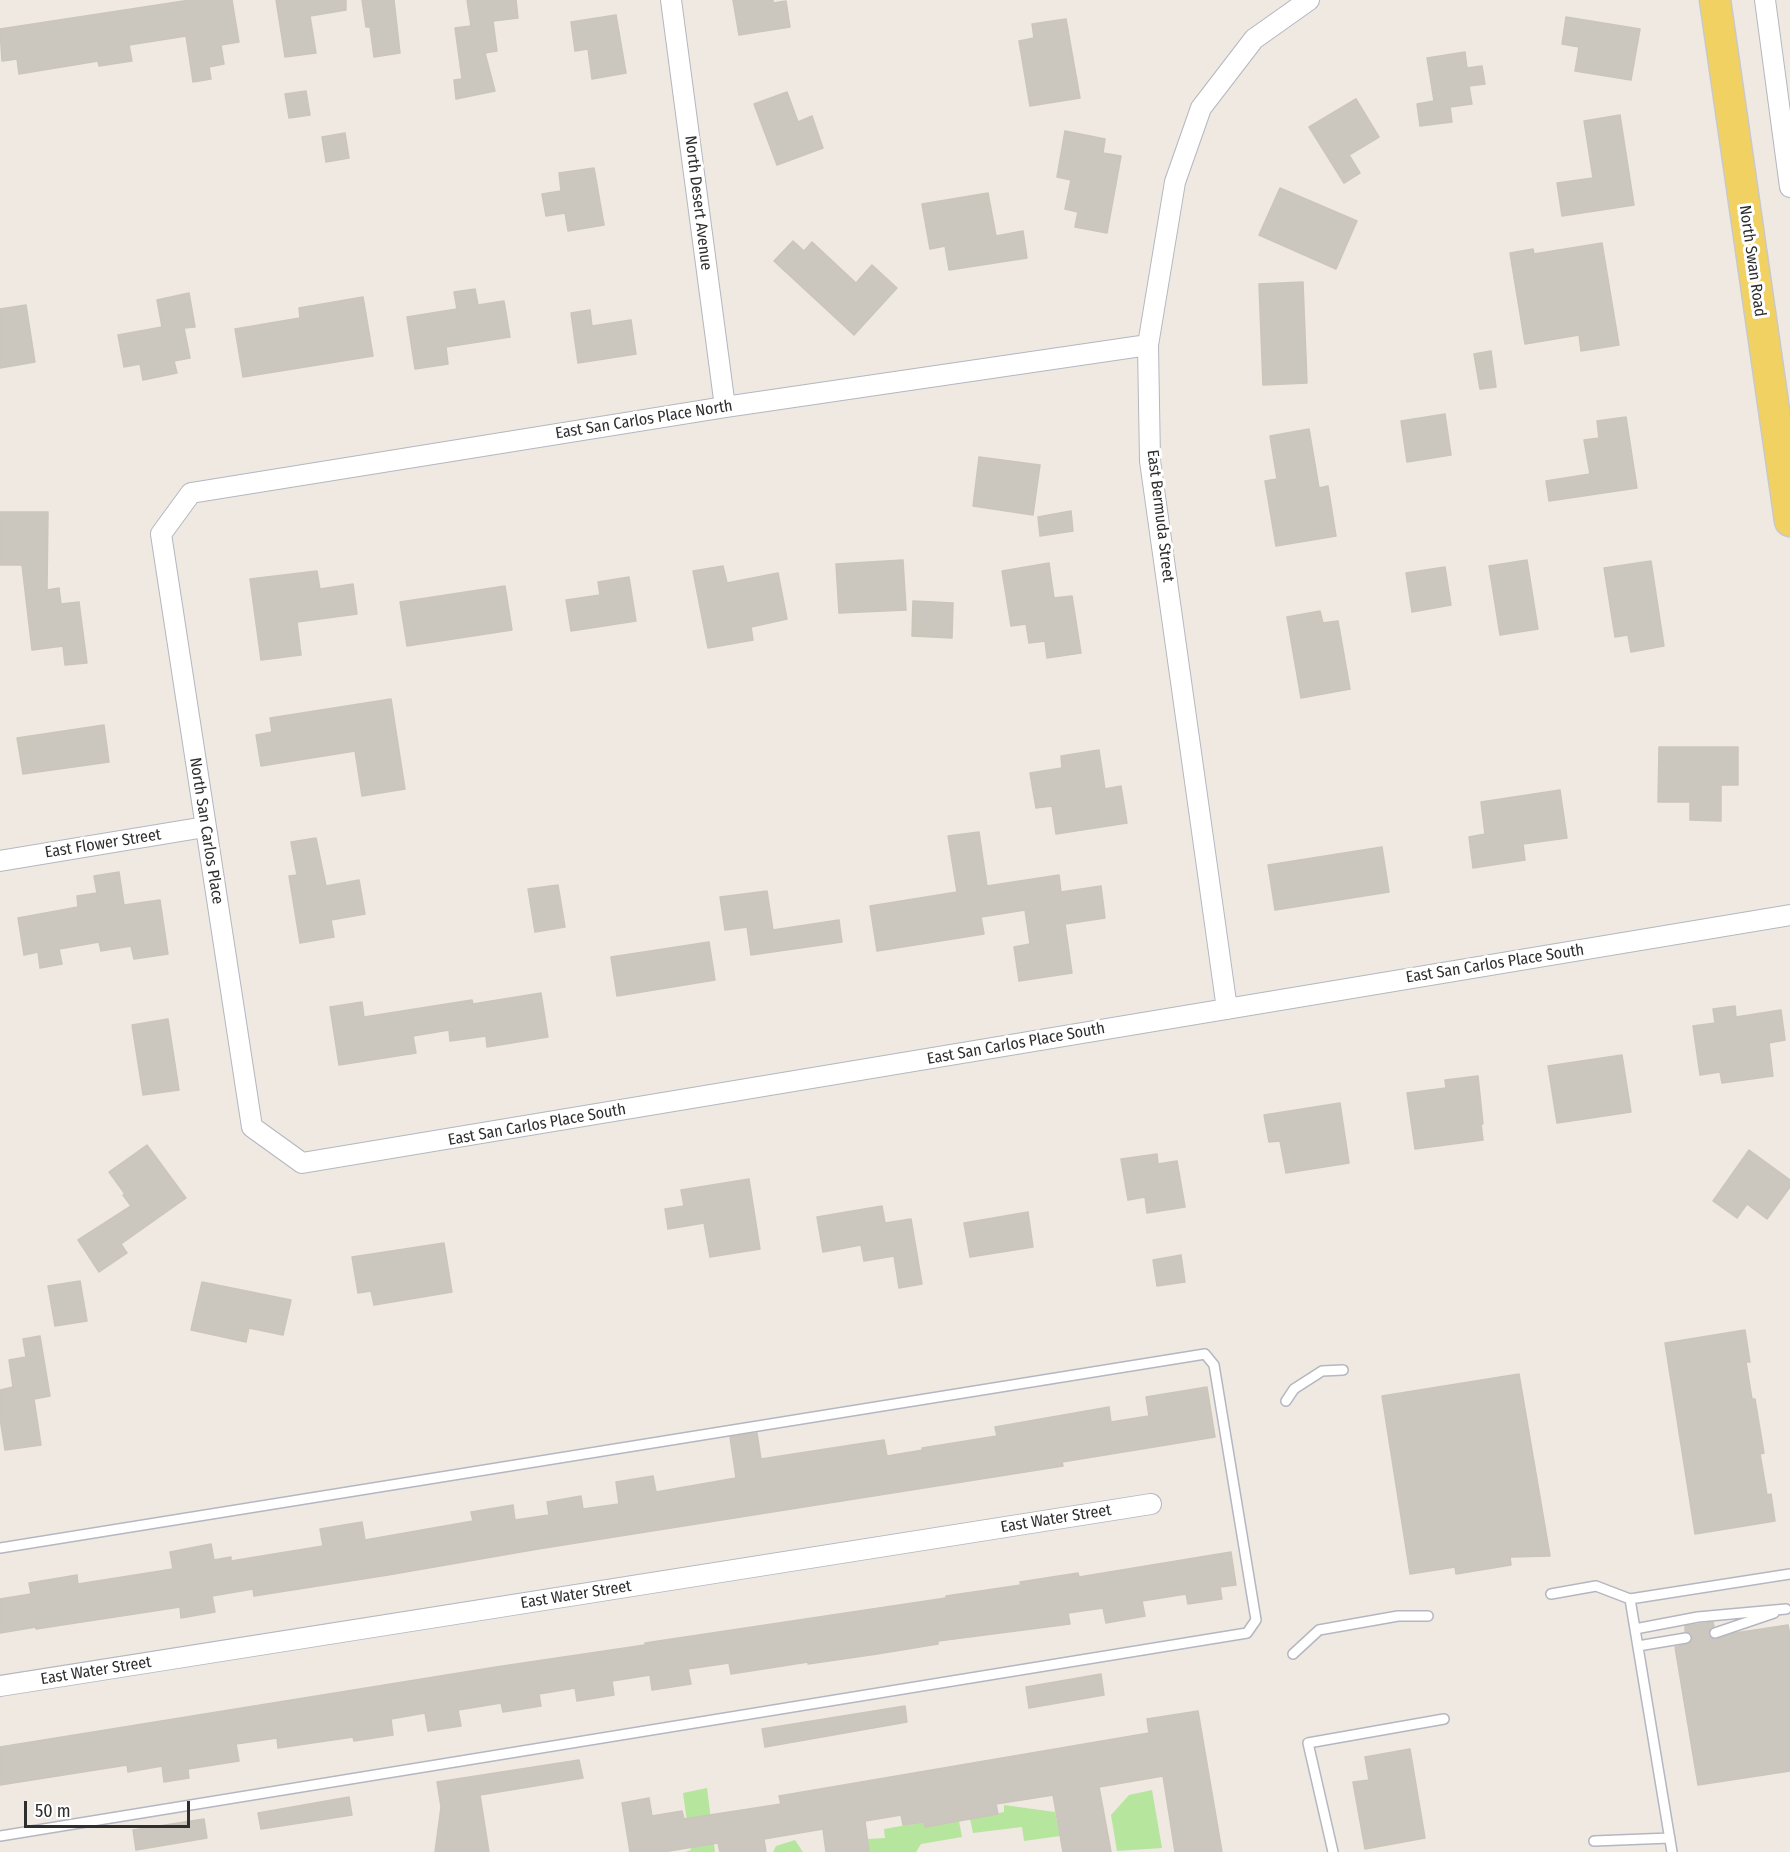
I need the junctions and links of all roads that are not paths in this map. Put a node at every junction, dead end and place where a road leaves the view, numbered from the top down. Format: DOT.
graph roads {
  1 [pos="671,0"];
  2 [pos="1309,0"];
  3 [pos="1714,0"];
  4 [pos="1765,0"];
  5 [pos="1790,187"];
  6 [pos="1148,345"];
  7 [pos="725,406"];
  8 [pos="1790,521"];
  9 [pos="161,534"];
  10 [pos="206,827"];
  11 [pos="0,861"];
  12 [pos="1790,915"];
  13 [pos="1227,1009"];
  14 [pos="252,1127"];
  15 [pos="1343,1370"];
  16 [pos="1286,1401"];
  17 [pos="1151,1504"];
  18 [pos="0,1548"];
  19 [pos="1790,1574"];
  20 [pos="1551,1594"];
  21 [pos="1630,1599"];
  22 [pos="1788,1608"];
  23 [pos="1428,1616"];
  24 [pos="1635,1629"];
  25 [pos="1715,1633"];
  26 [pos="1686,1638"];
  27 [pos="1638,1646"];
  28 [pos="1293,1654"];
  29 [pos="0,1686"];
  30 [pos="1444,1719"];
  31 [pos="0,1836"];
  32 [pos="1670,1838"];
  33 [pos="1594,1841"];
  34 [pos="1333,1852"];
  35 [pos="1672,1852"];
  1 -- 7 [label="street, North Desert Avenue"];
  2 -- 6 [label="street, East Bermuda Street"];
  3 -- 8 [label="main road, North Swan Road"];
  4 -- 5 [label="street"];
  6 -- 7 [label="street, East San Carlos Place North"];
  6 -- 13 [label="street, East Bermuda Street"];
  7 -- 9 [label="street, East San Carlos Place North"];
  9 -- 10 [label="street, North San Carlos Place"];
  10 -- 11 [label="street, East Flower Street"];
  10 -- 14 [label="street, North San Carlos Place"];
  12 -- 13 [label="street, East San Carlos Place South"];
  13 -- 14 [label="street, East San Carlos Place South"];
  15 -- 16 [label="lane"];
  17 -- 29 [label="street, East Water Street"];
  18 -- 31 [label="lane"];
  19 -- 21 [label="lane"];
  20 -- 21 [label="lane"];
  21 -- 24 [label="lane"];
  22 -- 24 [label="lane"];
  22 -- 25 [label="lane"];
  23 -- 28 [label="lane"];
  24 -- 27 [label="lane"];
  26 -- 27 [label="lane"];
  27 -- 32 [label="lane"];
  30 -- 34 [label="lane"];
  32 -- 33 [label="lane"];
  32 -- 35 [label="lane"];
}
